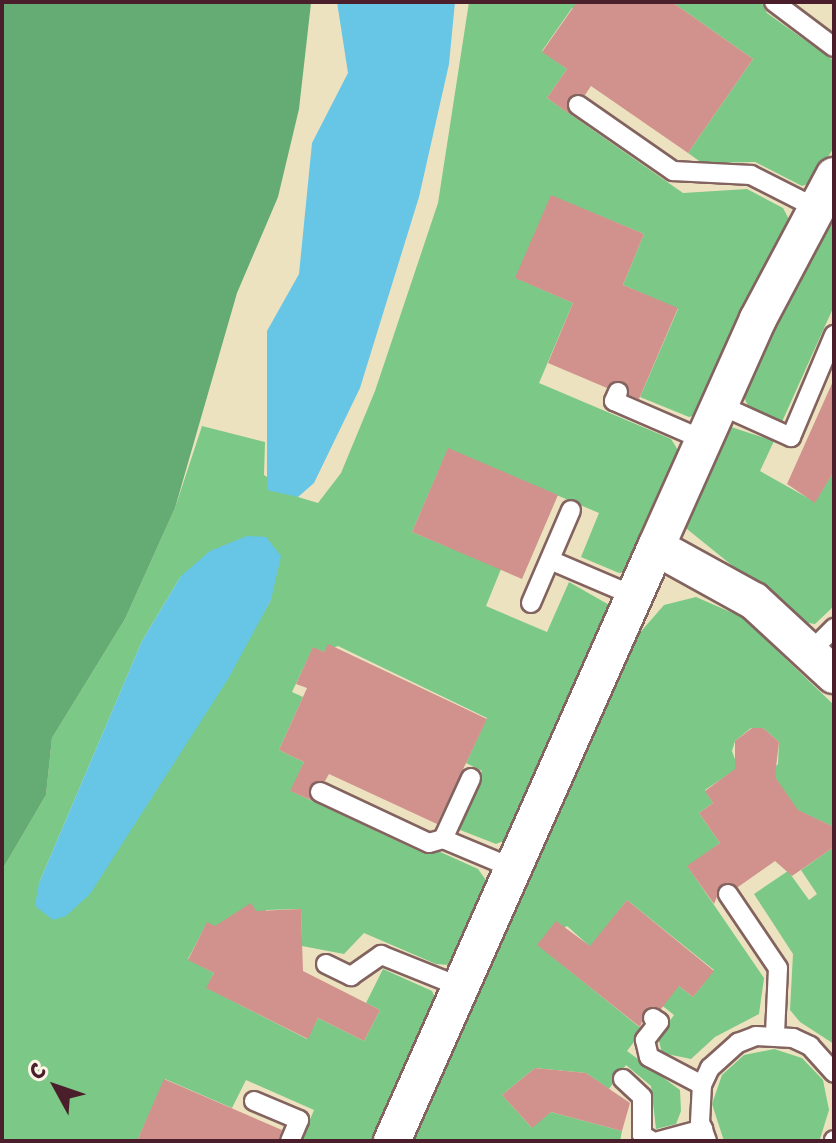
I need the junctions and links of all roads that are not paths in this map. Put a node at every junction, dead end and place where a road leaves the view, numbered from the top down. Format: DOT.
graph roads {
  1 [pos="774,2"];
  2 [pos="834,47"];
  3 [pos="578,105"];
  4 [pos="834,176"];
  5 [pos="816,208"];
  6 [pos="834,335"];
  7 [pos="618,392"];
  8 [pos="720,405"];
  9 [pos="704,440"];
  10 [pos="571,510"];
  11 [pos="656,547"];
  12 [pos="550,560"];
  13 [pos="634,596"];
  14 [pos="531,603"];
  15 [pos="826,651"];
  16 [pos="471,778"];
  17 [pos="320,792"];
  18 [pos="443,839"];
  19 [pos="510,867"];
  20 [pos="728,894"];
  21 [pos="326,964"];
  22 [pos="458,986"];
  23 [pos="653,1018"];
  24 [pos="775,1035"];
  25 [pos="834,1073"];
  26 [pos="623,1079"];
  27 [pos="702,1085"];
  28 [pos="254,1101"];
  29 [pos="705,1135"];
  30 [pos="290,1141"];
  31 [pos="392,1141"];
  32 [pos="652,1141"];
  33 [pos="659,1141"];
  1 -- 2 [label="lane"];
  3 -- 5 [label="lane"];
  4 -- 5 [label="street"];
  5 -- 8 [label="street"];
  6 -- 8 [label="lane"];
  7 -- 9 [label="lane"];
  8 -- 9 [label="street"];
  9 -- 11 [label="street"];
  10 -- 12 [label="lane"];
  11 -- 13 [label="street"];
  11 -- 15 [label="street"];
  12 -- 13 [label="lane"];
  12 -- 14 [label="lane"];
  13 -- 19 [label="street"];
  16 -- 18 [label="lane"];
  17 -- 18 [label="lane"];
  18 -- 19 [label="lane"];
  19 -- 22 [label="street"];
  20 -- 24 [label="lane"];
  21 -- 22 [label="lane"];
  22 -- 31 [label="street"];
  23 -- 27 [label="lane"];
  24 -- 25 [label="lane"];
  24 -- 27 [label="lane"];
  26 -- 32 [label="lane"];
  27 -- 29 [label="lane"];
  28 -- 30 [label="lane"];
  29 -- 33 [label="lane"];
}
